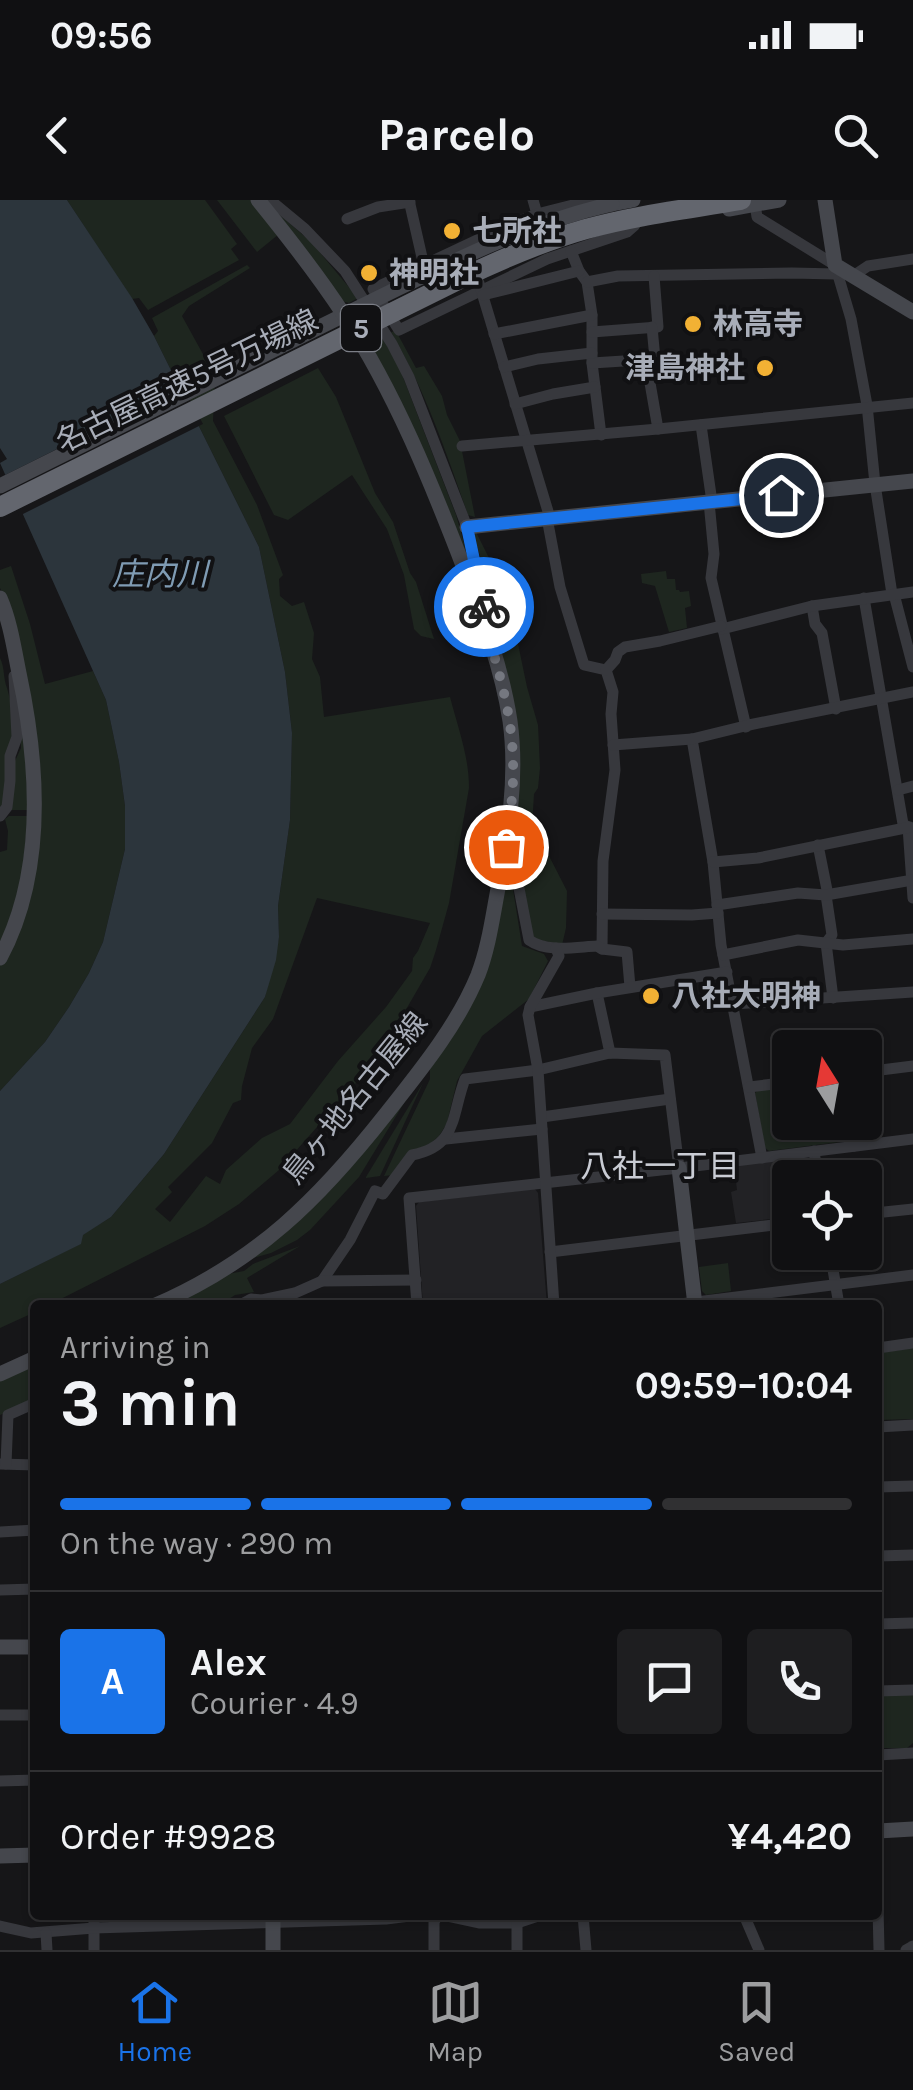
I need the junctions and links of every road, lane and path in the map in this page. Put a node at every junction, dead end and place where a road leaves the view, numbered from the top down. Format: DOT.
graph roads {
  1 [pos="258,200"];
  2 [pos="270,200"];
  3 [pos="533,200"];
  4 [pos="593,200"];
  5 [pos="634,200"];
  6 [pos="666,200"];
  7 [pos="779,200"];
  8 [pos="825,200"];
  9 [pos="409,201"];
  10 [pos="748,202"];
  11 [pos="537,214"];
  12 [pos="347,218"];
  13 [pos="635,225"];
  14 [pos="468,244"];
  15 [pos="571,251"];
  16 [pos="913,259"];
  17 [pos="421,268"];
  18 [pos="841,272"];
  19 [pos="583,276"];
  20 [pos="654,276"];
  21 [pos="482,292"];
  22 [pos="913,312"];
  23 [pos="346,314"];
  24 [pos="592,315"];
  25 [pos="652,328"];
  26 [pos="592,332"];
  27 [pos="494,334"];
  28 [pos="358,336"];
  29 [pos="592,358"];
  30 [pos="646,360"];
  31 [pos="504,367"];
  32 [pos="594,387"];
  33 [pos="913,403"];
  34 [pos="515,404"];
  35 [pos="866,409"];
  36 [pos="701,425"];
  37 [pos="658,430"];
  38 [pos="600,435"];
  39 [pos="527,441"];
  40 [pos="462,446"];
  41 [pos="913,481"];
  42 [pos="875,484"];
  43 [pos="0,490"];
  44 [pos="710,502"];
  45 [pos="0,507"];
  46 [pos="0,515"];
  47 [pos="548,518"];
  48 [pos="467,527"];
  49 [pos="913,592"];
  50 [pos="893,594"];
  51 [pos="0,598"];
  52 [pos="864,598"];
  53 [pos="812,606"];
  54 [pos="482,616"];
  55 [pos="721,627"];
  56 [pos="0,645"];
  57 [pos="16,657"];
  58 [pos="913,667"];
  59 [pos="606,670"];
  60 [pos="913,692"];
  61 [pos="883,699"];
  62 [pos="836,709"];
  63 [pos="746,727"];
  64 [pos="692,739"];
  65 [pos="613,745"];
  66 [pos="913,786"];
  67 [pos="898,790"];
  68 [pos="1,816"];
  69 [pos="911,827"];
  70 [pos="818,845"];
  71 [pos="506,847"];
  72 [pos="712,862"];
  73 [pos="912,880"];
  74 [pos="827,895"];
  75 [pos="913,898"];
  76 [pos="717,909"];
  77 [pos="602,914"];
  78 [pos="913,940"];
  79 [pos="826,944"];
  80 [pos="556,948"];
  81 [pos="602,950"];
  82 [pos="723,956"];
  83 [pos="0,958"];
  84 [pos="726,972"];
  85 [pos="630,988"];
  86 [pos="913,992"];
  87 [pos="597,993"];
  88 [pos="833,998"];
  89 [pos="732,1004"];
  90 [pos="530,1007"];
  91 [pos="610,1053"];
  92 [pos="913,1066"];
  93 [pos="538,1070"];
  94 [pos="882,1070"];
  95 [pos="772,1084"];
  96 [pos="749,1087"];
  97 [pos="670,1099"];
  98 [pos="542,1123"];
  99 [pos="446,1139"];
  100 [pos="913,1139"];
  101 [pos="853,1140"];
  102 [pos="854,1146"];
  103 [pos="814,1151"];
  104 [pos="762,1158"];
  105 [pos="815,1160"];
  106 [pos="679,1168"];
  107 [pos="545,1183"];
  108 [pos="384,1194"];
  109 [pos="409,1198"];
  110 [pos="913,1209"];
  111 [pos="882,1212"];
  112 [pos="772,1226"];
  113 [pos="687,1236"];
  114 [pos="550,1252"];
  115 [pos="833,1270"];
  116 [pos="913,1275"];
  117 [pos="322,1280"];
  118 [pos="416,1280"];
  119 [pos="836,1284"];
  120 [pos="166,1300"];
  121 [pos="269,1300"];
  122 [pos="418,1300"];
  123 [pos="554,1300"];
  124 [pos="695,1300"];
  125 [pos="723,1300"];
  126 [pos="838,1300"];
  127 [pos="913,1343"];
  128 [pos="882,1347"];
  129 [pos="30,1360"];
  130 [pos="0,1374"];
  131 [pos="30,1405"];
  132 [pos="913,1425"];
  133 [pos="882,1427"];
  134 [pos="3,1464"];
  135 [pos="30,1466"];
  136 [pos="913,1486"];
  137 [pos="882,1487"];
  138 [pos="30,1530"];
  139 [pos="0,1532"];
  140 [pos="913,1555"];
  141 [pos="882,1556"];
  142 [pos="30,1589"];
  143 [pos="0,1590"];
  144 [pos="913,1623"];
  145 [pos="882,1624"];
  146 [pos="0,1647"];
  147 [pos="30,1647"];
  148 [pos="913,1690"];
  149 [pos="882,1691"];
  150 [pos="30,1714"];
  151 [pos="0,1716"];
  152 [pos="913,1753"];
  153 [pos="882,1755"];
  154 [pos="0,1780"];
  155 [pos="30,1780"];
  156 [pos="913,1829"];
  157 [pos="882,1830"];
  158 [pos="30,1855"];
  159 [pos="0,1856"];
  160 [pos="213,1920"];
  161 [pos="273,1920"];
  162 [pos="436,1920"];
  163 [pos="465,1920"];
  164 [pos="527,1920"];
  165 [pos="583,1920"];
  166 [pos="746,1920"];
  167 [pos="878,1920"];
  168 [pos="94,1922"];
  169 [pos="518,1923"];
  170 [pos="0,1926"];
  171 [pos="46,1933"];
  172 [pos="913,1946"];
  173 [pos="46,1950"];
  174 [pos="94,1950"];
  175 [pos="273,1950"];
  176 [pos="434,1950"];
  177 [pos="518,1950"];
  178 [pos="586,1950"];
  179 [pos="759,1950"];
  180 [pos="879,1950"];
  181 [pos="906,1950"];
  1 -- 23 [label="main road, 鳥ヶ地名古屋線"];
  2 -- 48 [label="street"];
  3 -- 11 [label="street"];
  4 -- 11 [label="street"];
  5 -- 23 [label="main road, bridge"];
  6 -- 43 [label="highway, 名古屋高速5号万場線 / 5, bridge"];
  7 -- 10 [label="main road"];
  8 -- 18 [label="main road"];
  9 -- 12 [label="street"];
  9 -- 17 [label="street"];
  10 -- 13 [label="main road"];
  10 -- 18 [label="street"];
  10 -- 45 [label="highway, 名古屋高速5号万場線 / 5, bridge"];
  11 -- 14 [label="street"];
  13 -- 15 [label="street"];
  13 -- 28 [label="main road, bridge"];
  14 -- 17 [label="street"];
  14 -- 21 [label="street"];
  15 -- 19 [label="street"];
  15 -- 21 [label="street"];
  16 -- 18 [label="street"];
  17 -- 21 [label="street"];
  18 -- 20 [label="street"];
  18 -- 22 [label="main road"];
  18 -- 35 [label="street"];
  19 -- 20 [label="street"];
  19 -- 21 [label="street"];
  19 -- 24 [label="street"];
  20 -- 25 [label="street"];
  21 -- 27 [label="street"];
  23 -- 28 [label="main road, 鳥ヶ地名古屋線"];
  23 -- 43 [label="main road"];
  24 -- 26 [label="street"];
  24 -- 27 [label="street"];
  25 -- 26 [label="street"];
  25 -- 30 [label="street"];
  26 -- 29 [label="street"];
  27 -- 31 [label="street"];
  28 -- 46 [label="main road, bridge"];
  28 -- 54 [label="main road, 鳥ヶ地名古屋線"];
  29 -- 30 [label="street"];
  29 -- 31 [label="street"];
  29 -- 32 [label="street"];
  30 -- 37 [label="street"];
  31 -- 34 [label="street"];
  32 -- 34 [label="street"];
  32 -- 38 [label="street"];
  33 -- 35 [label="street"];
  34 -- 39 [label="street"];
  35 -- 36 [label="street"];
  35 -- 42 [label="street"];
  36 -- 37 [label="street"];
  36 -- 44 [label="street"];
  37 -- 38 [label="street"];
  38 -- 39 [label="street"];
  39 -- 40 [label="street"];
  39 -- 47 [label="street"];
  41 -- 42 [label="main road"];
  42 -- 44 [label="main road"];
  42 -- 50 [label="street"];
  44 -- 47 [label="main road"];
  44 -- 55 [label="street"];
  47 -- 48 [label="main road"];
  47 -- 59 [label="street"];
  48 -- 54 [label="street"];
  49 -- 50 [label="street"];
  50 -- 52 [label="street"];
  50 -- 58 [label="street"];
  51 -- 57 [label="main road"];
  52 -- 53 [label="street"];
  52 -- 61 [label="street"];
  53 -- 55 [label="street"];
  53 -- 62 [label="street"];
  54 -- 71 [label="main road, 鳥ヶ地名古屋線"];
  55 -- 59 [label="street"];
  55 -- 63 [label="street"];
  56 -- 57 [label="street"];
  57 -- 68 [label="street"];
  57 -- 83 [label="main road"];
  59 -- 65 [label="street"];
  60 -- 61 [label="street"];
  61 -- 62 [label="street"];
  61 -- 67 [label="street"];
  62 -- 63 [label="street"];
  63 -- 64 [label="street"];
  64 -- 65 [label="street"];
  64 -- 72 [label="street"];
  65 -- 77 [label="street"];
  66 -- 67 [label="street"];
  67 -- 69 [label="street"];
  69 -- 70 [label="street"];
  69 -- 73 [label="street"];
  70 -- 72 [label="street"];
  70 -- 74 [label="street"];
  71 -- 80 [label="street"];
  71 -- 120 [label="main road, 鳥ヶ地名古屋線"];
  72 -- 76 [label="street"];
  73 -- 74 [label="street"];
  73 -- 75 [label="street"];
  74 -- 76 [label="street"];
  74 -- 79 [label="street"];
  76 -- 77 [label="street"];
  76 -- 82 [label="street"];
  77 -- 81 [label="street"];
  78 -- 79 [label="street"];
  79 -- 82 [label="street"];
  79 -- 88 [label="street"];
  80 -- 81 [label="street"];
  80 -- 90 [label="street"];
  81 -- 85 [label="street"];
  82 -- 84 [label="street"];
  84 -- 85 [label="street"];
  84 -- 89 [label="street"];
  85 -- 87 [label="street"];
  86 -- 88 [label="street"];
  87 -- 90 [label="street"];
  87 -- 91 [label="street"];
  88 -- 89 [label="street"];
  89 -- 96 [label="street"];
  90 -- 93 [label="street"];
  91 -- 93 [label="street"];
  91 -- 97 [label="street"];
  92 -- 94 [label="street"];
  93 -- 98 [label="street"];
  93 -- 99 [label="street"];
  95 -- 96 [label="street"];
  96 -- 104 [label="street"];
  97 -- 98 [label="street"];
  97 -- 106 [label="street"];
  98 -- 99 [label="street"];
  98 -- 107 [label="street"];
  99 -- 108 [label="street"];
  100 -- 102 [label="street"];
  101 -- 102 [label="street"];
  102 -- 103 [label="street"];
  103 -- 104 [label="street"];
  103 -- 105 [label="street"];
  104 -- 106 [label="street"];
  106 -- 107 [label="street"];
  106 -- 113 [label="main road"];
  107 -- 109 [label="street"];
  107 -- 114 [label="street"];
  108 -- 109 [label="street"];
  108 -- 117 [label="street"];
  109 -- 118 [label="street"];
  110 -- 111 [label="street"];
  112 -- 113 [label="street"];
  113 -- 114 [label="street"];
  113 -- 124 [label="main road"];
  114 -- 123 [label="street"];
  115 -- 119 [label="street"];
  116 -- 119 [label="street"];
  117 -- 118 [label="street"];
  117 -- 121 [label="street"];
  118 -- 122 [label="street"];
  119 -- 125 [label="street"];
  119 -- 126 [label="street"];
  127 -- 128 [label="street"];
  129 -- 130 [label="main road"];
  131 -- 134 [label="street"];
  132 -- 133 [label="street"];
  134 -- 135 [label="street"];
  136 -- 137 [label="street"];
  138 -- 139 [label="street"];
  140 -- 141 [label="street"];
  142 -- 143 [label="street"];
  144 -- 145 [label="street"];
  146 -- 147 [label="main road"];
  148 -- 149 [label="street"];
  150 -- 151 [label="street"];
  152 -- 153 [label="street"];
  154 -- 155 [label="street"];
  156 -- 157 [label="main road"];
  158 -- 159 [label="main road"];
  160 -- 168 [label="street"];
  161 -- 175 [label="main road"];
  162 -- 176 [label="street"];
  163 -- 169 [label="street"];
  164 -- 169 [label="street"];
  165 -- 178 [label="street"];
  166 -- 179 [label="street"];
  167 -- 180 [label="street"];
  168 -- 171 [label="street"];
  168 -- 174 [label="street"];
  169 -- 177 [label="street"];
  170 -- 171 [label="street"];
  171 -- 173 [label="street"];
  172 -- 181 [label="street"];
}
